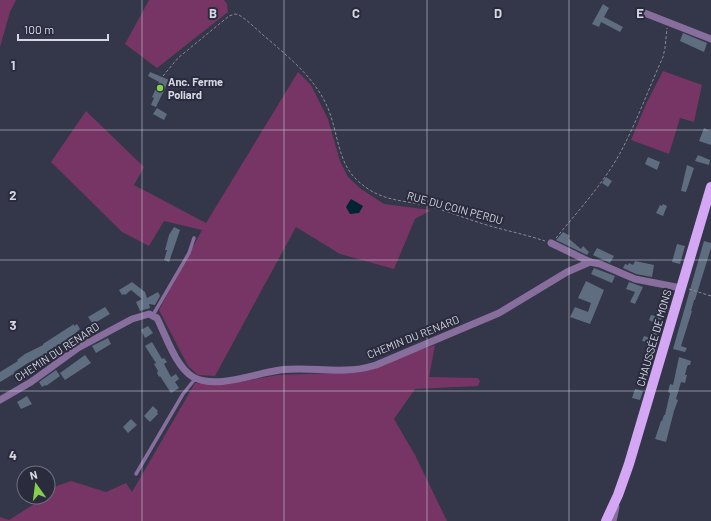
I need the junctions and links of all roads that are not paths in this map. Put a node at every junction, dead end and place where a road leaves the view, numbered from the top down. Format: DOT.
graph roads {
  1 [pos="642,12"];
  2 [pos="711,39"];
  3 [pos="711,187"];
  4 [pos="194,238"];
  5 [pos="551,243"];
  6 [pos="590,262"];
  7 [pos="682,288"];
  8 [pos="153,315"];
  9 [pos="196,378"];
  10 [pos="0,400"];
  11 [pos="136,474"];
  12 [pos="618,495"];
  13 [pos="606,521"];
  14 [pos="613,521"];
  1 -- 2 [label="street"];
  3 -- 7 [label="main road, CHAUSSÉE DE MONS"];
  4 -- 8 [label="lane"];
  5 -- 6 [label="street"];
  6 -- 7 [label="street"];
  6 -- 9 [label="street, CHEMIN DU RENARD"];
  7 -- 12 [label="main road, CHAUSSÉE DE MONS"];
  8 -- 9 [label="street"];
  8 -- 10 [label="street, CHEMIN DU RENARD"];
  9 -- 11 [label="lane"];
  12 -- 13 [label="main road, CHAUSSÉE DE MONS"];
  12 -- 14 [label="street, CHAUSSÉE DE MONS"];
}
